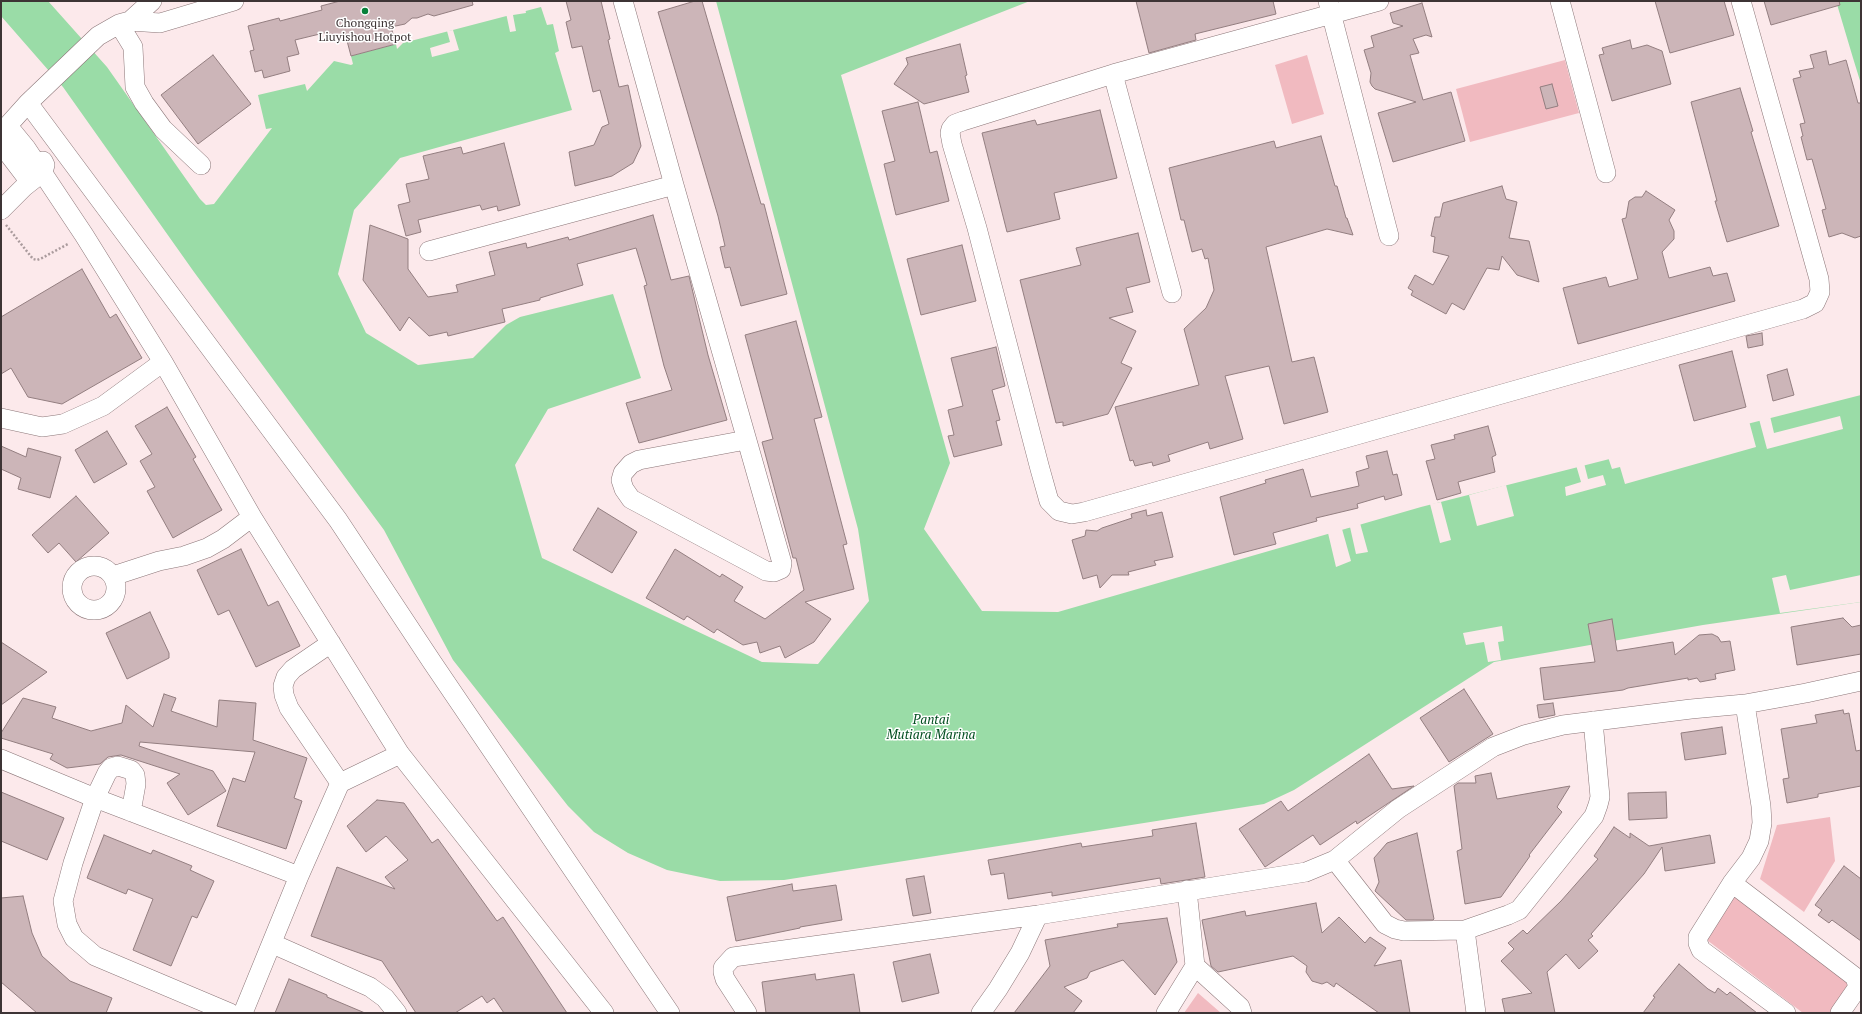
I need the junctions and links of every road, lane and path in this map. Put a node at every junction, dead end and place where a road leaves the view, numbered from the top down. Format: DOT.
graph roads {
  1 [pos="152,1"];
  2 [pos="234,1"];
  3 [pos="623,1"];
  4 [pos="1378,1"];
  5 [pos="1560,1"];
  6 [pos="1741,1"];
  7 [pos="1330,8"];
  8 [pos="124,23"];
  9 [pos="1113,74"];
  10 [pos="28,103"];
  11 [pos="8,126"];
  12 [pos="1,144"];
  13 [pos="1,158"];
  14 [pos="201,165"];
  15 [pos="1606,173"];
  16 [pos="32,180"];
  17 [pos="674,185"];
  18 [pos="3,217"];
  19 [pos="84,235"];
  20 [pos="1389,236"];
  21 [pos="429,251"];
  22 [pos="1172,293"];
  23 [pos="163,362"];
  24 [pos="1,418"];
  25 [pos="746,440"];
  26 [pos="252,517"];
  27 [pos="113,576"];
  28 [pos="331,643"];
  29 [pos="1861,681"];
  30 [pos="1746,704"];
  31 [pos="1593,721"];
  32 [pos="400,754"];
  33 [pos="1,759"];
  34 [pos="340,783"];
  35 [pos="95,798"];
  36 [pos="131,812"];
  37 [pos="1335,860"];
  38 [pos="299,876"];
  39 [pos="1732,883"];
  40 [pos="1187,890"];
  41 [pos="1038,915"];
  42 [pos="1465,930"];
  43 [pos="273,944"];
  44 [pos="1195,966"];
  45 [pos="1861,1008"];
  46 [pos="1841,1012"];
  47 [pos="230,1013"];
  48 [pos="243,1013"];
  49 [pos="397,1013"];
  50 [pos="604,1013"];
  51 [pos="670,1013"];
  52 [pos="747,1013"];
  53 [pos="981,1013"];
  54 [pos="1166,1013"];
  55 [pos="1242,1013"];
  56 [pos="1476,1013"];
  57 [pos="1786,1013"];
  1 -- 8 [label="street"];
  2 -- 8 [label="street"];
  3 -- 17 [label="street"];
  4 -- 7 [label="street"];
  5 -- 15 [label="street"];
  6 -- 9 [label="street"];
  7 -- 9 [label="street"];
  7 -- 20 [label="street"];
  8 -- 10 [label="street"];
  8 -- 14 [label="street"];
  9 -- 22 [label="street"];
  10 -- 11 [label="street"];
  10 -- 51 [label="street"];
  11 -- 16 [label="street"];
  12 -- 16 [label="street"];
  13 -- 16 [label="street"];
  16 -- 18 [label="street"];
  16 -- 19 [label="street"];
  17 -- 21 [label="street"];
  17 -- 25 [label="street"];
  18 -- 19 [label="path"];
  19 -- 23 [label="street"];
  23 -- 24 [label="street"];
  23 -- 26 [label="street"];
  25 -- 25 [label="street"];
  26 -- 27 [label="street"];
  26 -- 28 [label="street"];
  28 -- 32 [label="street"];
  28 -- 34 [label="street"];
  29 -- 30 [label="street"];
  30 -- 31 [label="street"];
  30 -- 39 [label="street"];
  31 -- 37 [label="street"];
  31 -- 42 [label="street"];
  32 -- 34 [label="street"];
  32 -- 50 [label="street"];
  33 -- 35 [label="street"];
  34 -- 38 [label="street"];
  35 -- 36 [label="street"];
  35 -- 36 [label="street"];
  35 -- 47 [label="street"];
  36 -- 38 [label="street"];
  37 -- 40 [label="street"];
  37 -- 42 [label="street"];
  38 -- 43 [label="street"];
  39 -- 46 [label="street"];
  39 -- 57 [label="street"];
  40 -- 41 [label="street"];
  40 -- 44 [label="street"];
  41 -- 52 [label="street"];
  41 -- 53 [label="street"];
  42 -- 56 [label="street"];
  43 -- 48 [label="street"];
  43 -- 49 [label="street"];
  44 -- 54 [label="street"];
  44 -- 55 [label="street"];
  45 -- 46 [label="street"];
}
